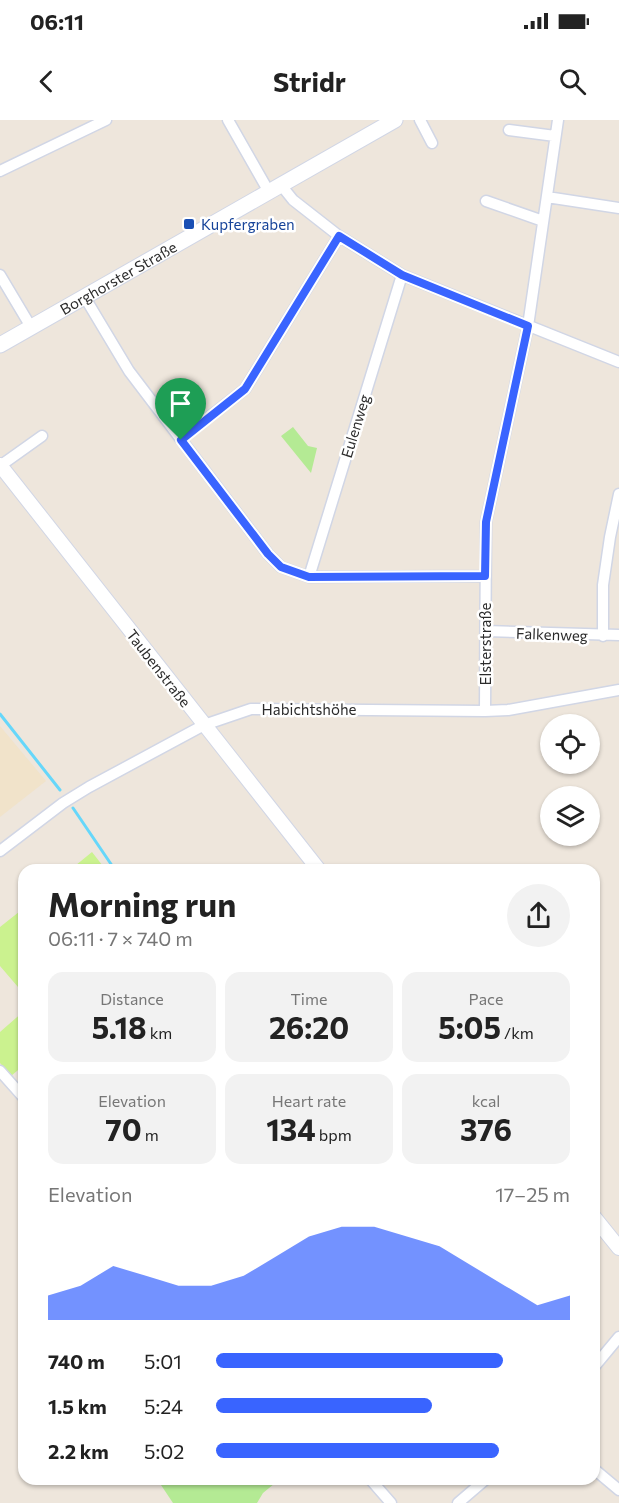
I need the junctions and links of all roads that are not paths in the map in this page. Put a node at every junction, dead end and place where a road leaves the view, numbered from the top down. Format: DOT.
graph roads {
  1 [pos="106,120"];
  2 [pos="228,120"];
  3 [pos="395,120"];
  4 [pos="420,120"];
  5 [pos="558,120"];
  6 [pos="509,130"];
  7 [pos="555,136"];
  8 [pos="432,142"];
  9 [pos="0,171"];
  10 [pos="275,189"];
  11 [pos="547,197"];
  12 [pos="486,201"];
  13 [pos="619,208"];
  14 [pos="543,221"];
  15 [pos="339,236"];
  16 [pos="0,275"];
  17 [pos="402,275"];
  18 [pos="84,296"];
  19 [pos="528,326"];
  20 [pos="31,327"];
  21 [pos="0,345"];
  22 [pos="619,362"];
  23 [pos="42,436"];
  24 [pos="181,440"];
  25 [pos="0,465"];
  26 [pos="619,494"];
  27 [pos="485,576"];
  28 [pos="309,577"];
  29 [pos="486,631"];
  30 [pos="619,635"];
  31 [pos="603,636"];
  32 [pos="619,690"];
  33 [pos="485,711"];
  34 [pos="204,725"];
  35 [pos="0,851"];
  36 [pos="314,864"];
  37 [pos="0,1071"];
  38 [pos="18,1091"];
  39 [pos="600,1224"];
  40 [pos="619,1248"];
  41 [pos="619,1337"];
  42 [pos="600,1360"];
  43 [pos="600,1475"];
  44 [pos="375,1485"];
  45 [pos="480,1485"];
  46 [pos="619,1490"];
  47 [pos="464,1501"];
  48 [pos="391,1503"];
  1 -- 9 [label="street"];
  2 -- 10 [label="street"];
  3 -- 10 [label="main road, Borghorster Straße"];
  4 -- 8 [label="street"];
  5 -- 7 [label="street, Elsterstraße"];
  6 -- 7 [label="street"];
  7 -- 11 [label="street, Elsterstraße"];
  10 -- 15 [label="street"];
  10 -- 18 [label="main road, Borghorster Straße"];
  11 -- 13 [label="street"];
  11 -- 14 [label="street, Elsterstraße"];
  12 -- 14 [label="street"];
  14 -- 19 [label="street, Elsterstraße"];
  15 -- 17 [label="street"];
  15 -- 24 [label="street"];
  16 -- 20 [label="street"];
  17 -- 19 [label="street"];
  17 -- 28 [label="street, Eulenweg"];
  18 -- 20 [label="main road, Borghorster Straße"];
  18 -- 24 [label="street"];
  19 -- 22 [label="street"];
  19 -- 27 [label="street, Elsterstraße"];
  20 -- 21 [label="main road, Borghorster Straße"];
  23 -- 25 [label="street"];
  24 -- 28 [label="street"];
  25 -- 34 [label="street, Taubenstraße"];
  26 -- 31 [label="street"];
  27 -- 28 [label="street"];
  27 -- 29 [label="street, Elsterstraße"];
  29 -- 31 [label="street, Falkenweg"];
  29 -- 33 [label="street, Elsterstraße"];
  30 -- 31 [label="street, Falkenweg"];
  32 -- 33 [label="street, Habichtshöhe"];
  33 -- 34 [label="street, Habichtshöhe"];
  34 -- 35 [label="street, Habichtshöhe"];
  34 -- 36 [label="street, Taubenstraße"];
  37 -- 38 [label="street"];
  39 -- 40 [label="street"];
  41 -- 42 [label="street"];
  43 -- 46 [label="street"];
  44 -- 48 [label="street"];
  45 -- 47 [label="street"];
}
